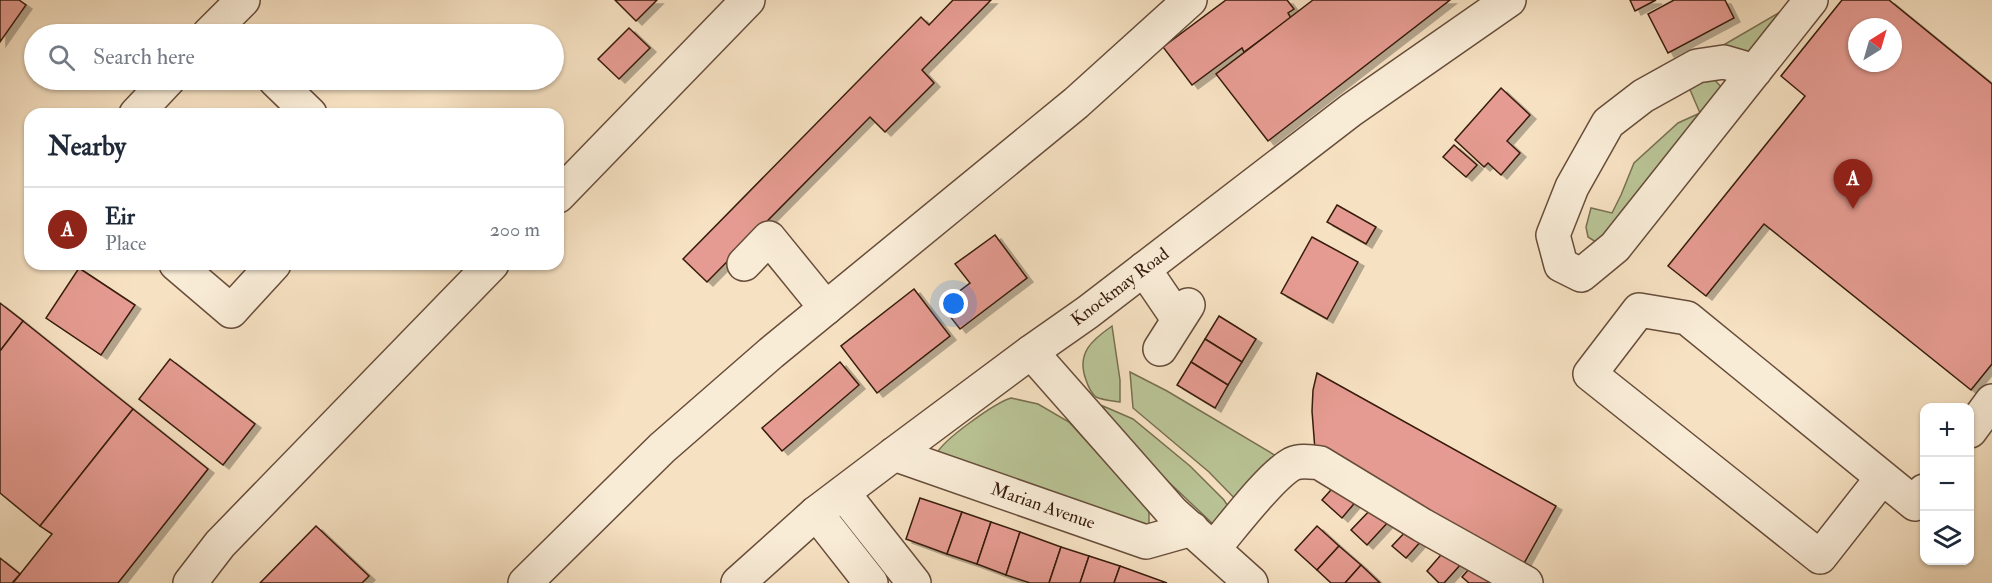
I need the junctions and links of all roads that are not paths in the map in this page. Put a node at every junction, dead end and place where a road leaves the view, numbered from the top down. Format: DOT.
graph roads {
  1 [pos="243,0"];
  2 [pos="748,0"];
  3 [pos="1190,0"];
  4 [pos="1509,0"];
  5 [pos="1811,0"];
  6 [pos="225,24"];
  7 [pos="1755,71"];
  8 [pos="158,90"];
  9 [pos="285,90"];
  10 [pos="141,108"];
  11 [pos="304,108"];
  12 [pos="564,190"];
  13 [pos="744,264"];
  14 [pos="1144,269"];
  15 [pos="183,270"];
  16 [pos="269,270"];
  17 [pos="475,270"];
  18 [pos="826,308"];
  19 [pos="1160,349"];
  20 [pos="1031,352"];
  21 [pos="1992,401"];
  22 [pos="1974,426"];
  23 [pos="894,454"];
  24 [pos="1882,478"];
  25 [pos="843,493"];
  26 [pos="1920,497"];
  27 [pos="816,513"];
  28 [pos="1203,538"];
  29 [pos="190,583"];
  30 [pos="525,583"];
  31 [pos="738,583"];
  32 [pos="871,583"];
  33 [pos="914,583"];
  34 [pos="1251,583"];
  35 [pos="1526,583"];
  1 -- 6 [label="street"];
  2 -- 12 [label="street"];
  3 -- 18 [label="street"];
  4 -- 14 [label="street, Knockmay Road"];
  5 -- 7 [label="street"];
  7 -- 7 [label="street"];
  8 -- 10 [label="street"];
  9 -- 11 [label="street"];
  13 -- 18 [label="street"];
  14 -- 19 [label="street"];
  14 -- 20 [label="street, Knockmay Road"];
  15 -- 16 [label="street"];
  17 -- 29 [label="street"];
  18 -- 30 [label="street"];
  20 -- 23 [label="street, Knockmay Road"];
  20 -- 28 [label="street"];
  21 -- 22 [label="street"];
  23 -- 25 [label="street, Knockmay Road"];
  23 -- 28 [label="street, Marian Avenue"];
  24 -- 24 [label="street"];
  24 -- 26 [label="street"];
  25 -- 27 [label="street, Knockmay Road"];
  25 -- 33 [label="street"];
  27 -- 31 [label="street, Knockmay Road"];
  27 -- 32 [label="street"];
  28 -- 34 [label="street"];
  28 -- 35 [label="street"];
}
